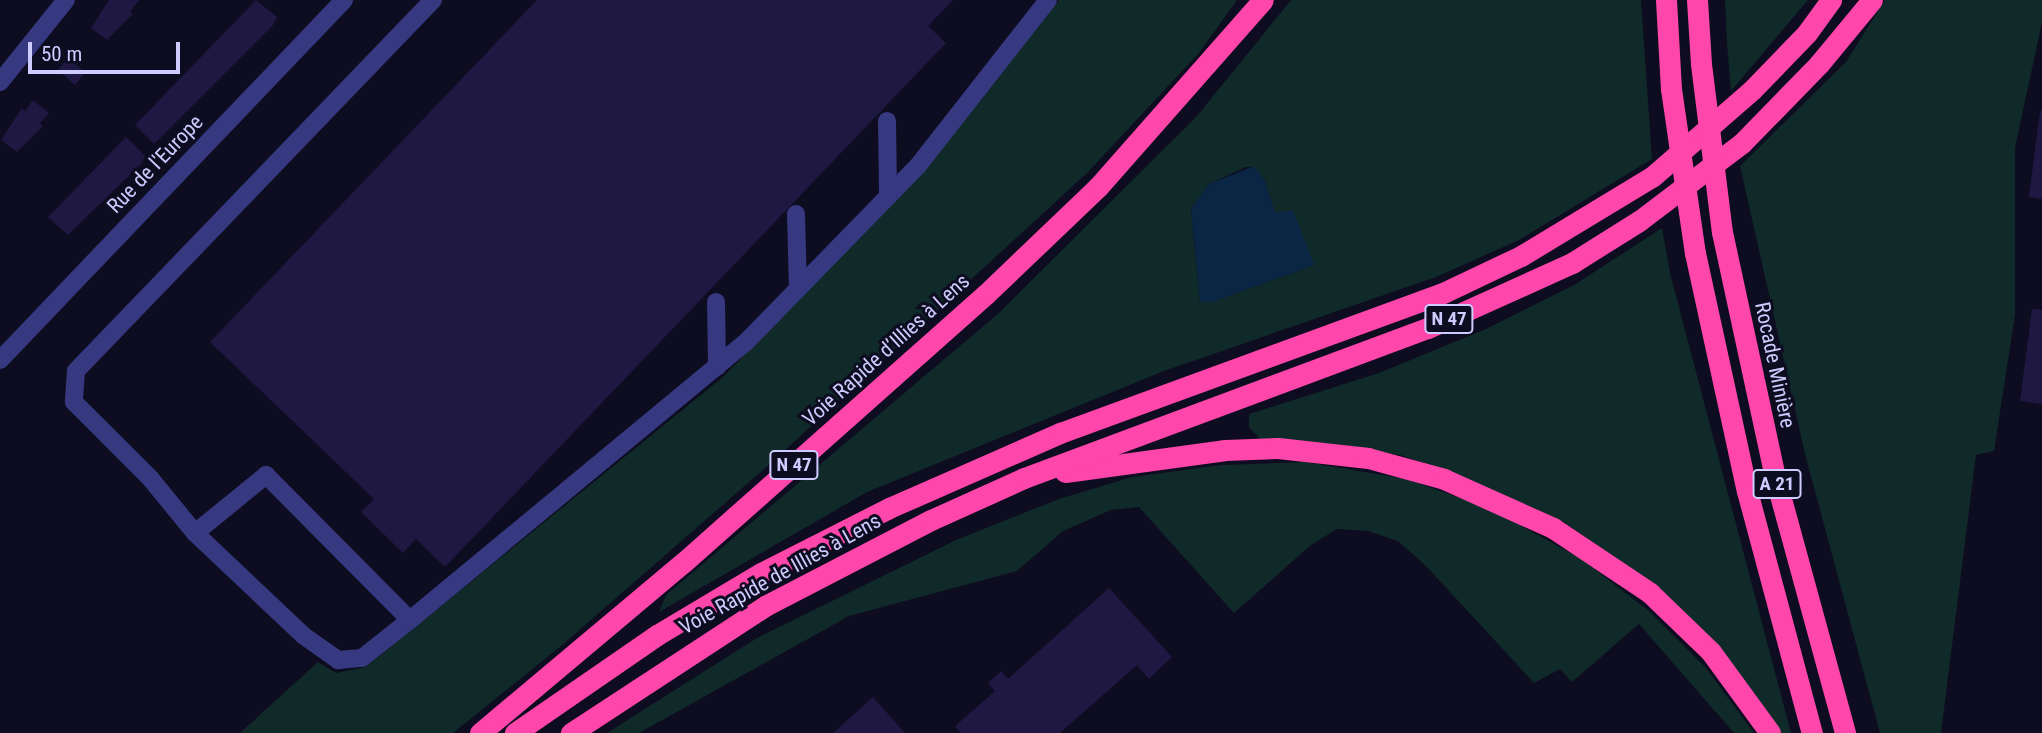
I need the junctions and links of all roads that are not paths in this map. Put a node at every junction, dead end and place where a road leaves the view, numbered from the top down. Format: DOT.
graph roads {
  1 [pos="66,0"];
  2 [pos="344,0"];
  3 [pos="433,0"];
  4 [pos="1048,0"];
  5 [pos="1263,0"];
  6 [pos="1666,0"];
  7 [pos="1697,0"];
  8 [pos="1831,0"];
  9 [pos="1871,0"];
  10 [pos="0,82"];
  11 [pos="887,121"];
  12 [pos="888,196"];
  13 [pos="796,214"];
  14 [pos="798,288"];
  15 [pos="716,302"];
  16 [pos="0,360"];
  17 [pos="717,367"];
  18 [pos="1024,478"];
  19 [pos="195,533"];
  20 [pos="410,620"];
  21 [pos="480,733"];
  22 [pos="515,733"];
  23 [pos="571,733"];
  24 [pos="1770,733"];
  25 [pos="1812,733"];
  26 [pos="1845,733"];
  1 -- 10 [label="street"];
  2 -- 16 [label="street, Rue de l'Europe"];
  3 -- 19 [label="street"];
  4 -- 12 [label="street"];
  5 -- 21 [label="highway, Voie Rapide d’Illies à Lens / N 47"];
  6 -- 25 [label="highway, A 21, bridge"];
  7 -- 26 [label="highway, Rocade Minière / A 21, bridge"];
  8 -- 22 [label="highway"];
  9 -- 18 [label="highway, N 47"];
  11 -- 12 [label="street"];
  12 -- 14 [label="street"];
  13 -- 14 [label="street"];
  14 -- 17 [label="street"];
  15 -- 17 [label="street"];
  17 -- 20 [label="street"];
  18 -- 23 [label="highway, Voie Rapide de Illies à Lens / N 47"];
  18 -- 24 [label="highway"];
  19 -- 20 [label="street"];
  19 -- 20 [label="street"];
}
